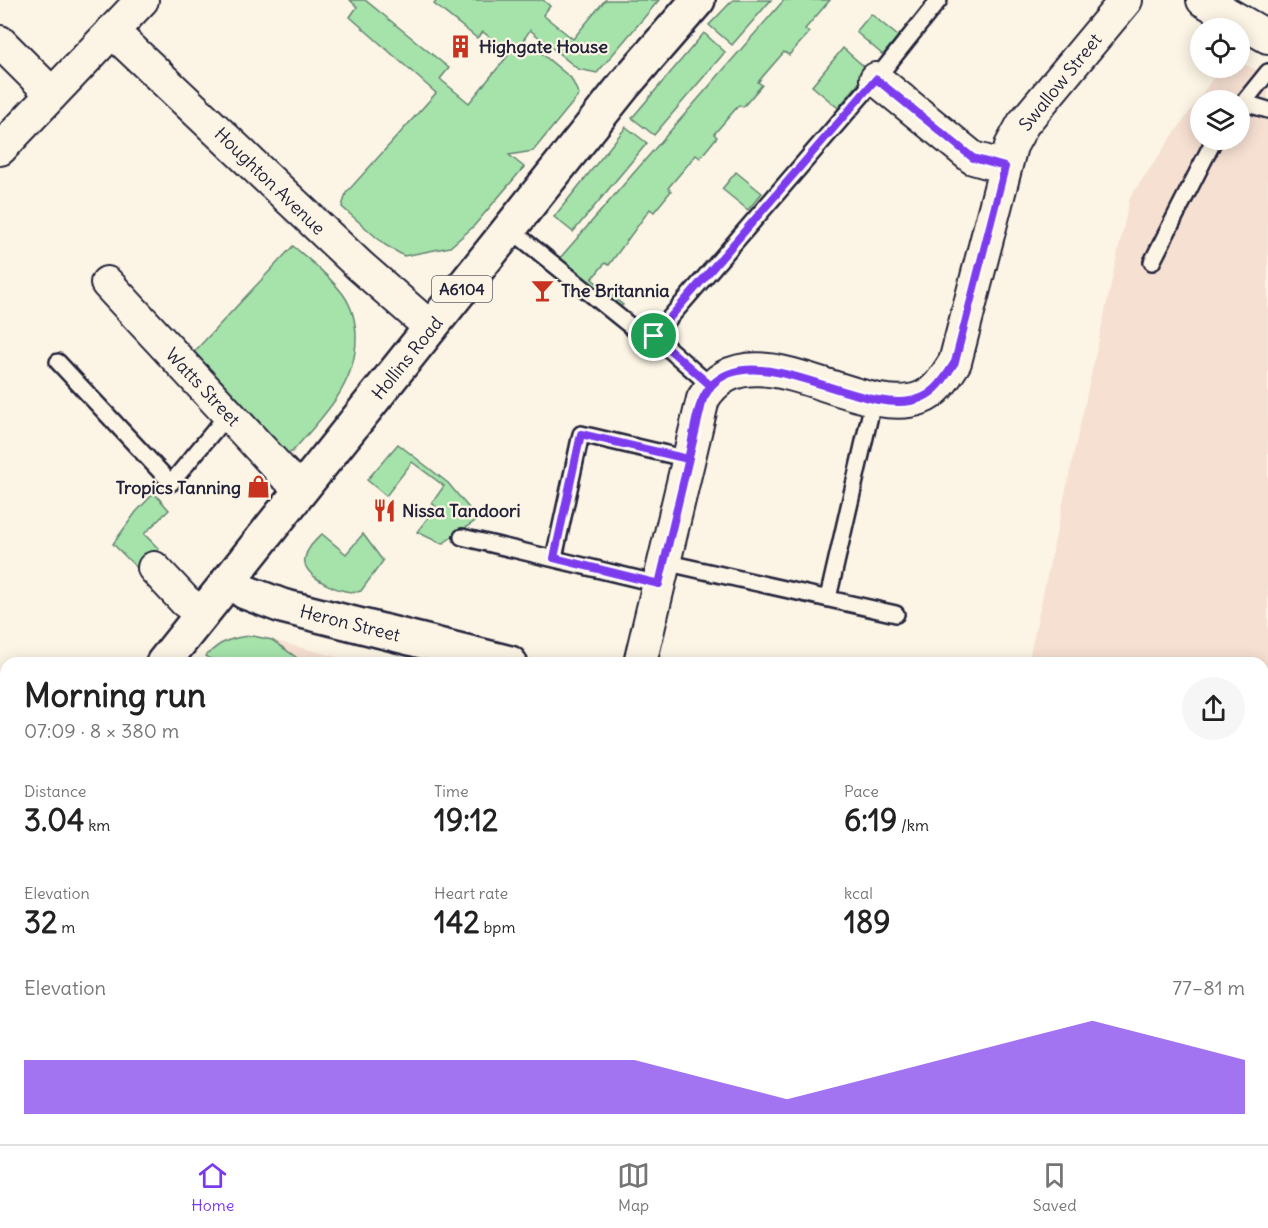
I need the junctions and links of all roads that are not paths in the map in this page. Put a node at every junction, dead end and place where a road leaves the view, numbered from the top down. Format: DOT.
graph roads {
  1 [pos="142,0"];
  2 [pos="698,0"];
  3 [pos="939,0"];
  4 [pos="1125,0"];
  5 [pos="1203,0"];
  6 [pos="112,31"];
  7 [pos="1268,37"];
  8 [pos="0,42"];
  9 [pos="1268,72"];
  10 [pos="876,79"];
  11 [pos="52,94"];
  12 [pos="1250,95"];
  13 [pos="1250,107"];
  14 [pos="1268,110"];
  15 [pos="0,149"];
  16 [pos="1209,150"];
  17 [pos="1005,167"];
  18 [pos="510,229"];
  19 [pos="1152,262"];
  20 [pos="107,283"];
  21 [pos="431,328"];
  22 [pos="654,336"];
  23 [pos="58,362"];
  24 [pos="711,386"];
  25 [pos="874,398"];
  26 [pos="228,414"];
  27 [pos="688,459"];
  28 [pos="302,489"];
  29 [pos="462,537"];
  30 [pos="554,558"];
  31 [pos="154,568"];
  32 [pos="662,573"];
  33 [pos="229,580"];
  34 [pos="828,598"];
  35 [pos="896,614"];
  36 [pos="202,615"];
  37 [pos="168,657"];
  38 [pos="485,657"];
  39 [pos="641,657"];
  1 -- 6 [label="street"];
  2 -- 18 [label="main road, Hollins Road / A6104"];
  3 -- 10 [label="lane"];
  4 -- 17 [label="street, Swallow Street"];
  5 -- 7 [label="street"];
  6 -- 11 [label="street"];
  6 -- 21 [label="street, Houghton Avenue"];
  8 -- 11 [label="street"];
  9 -- 12 [label="lane"];
  10 -- 17 [label="street"];
  10 -- 22 [label="lane"];
  11 -- 15 [label="street"];
  13 -- 14 [label="lane"];
  16 -- 19 [label="lane"];
  17 -- 25 [label="street, Swallow Street"];
  18 -- 21 [label="main road, Hollins Road / A6104"];
  18 -- 22 [label="lane"];
  20 -- 26 [label="street, Watts Street"];
  21 -- 28 [label="main road, Hollins Road / A6104"];
  22 -- 24 [label="lane"];
  23 -- 26 [label="lane"];
  24 -- 25 [label="street, Swallow Street"];
  24 -- 27 [label="street"];
  25 -- 34 [label="lane"];
  26 -- 28 [label="street, Watts Street"];
  27 -- 30 [label="lane"];
  27 -- 32 [label="street"];
  28 -- 33 [label="main road, Hollins Road / A6104"];
  29 -- 30 [label="lane"];
  30 -- 32 [label="lane"];
  31 -- 36 [label="street"];
  32 -- 34 [label="lane"];
  32 -- 39 [label="street"];
  33 -- 36 [label="main road, Hollins Road / A6104"];
  33 -- 38 [label="main road, Heron Street"];
  34 -- 35 [label="lane"];
  36 -- 37 [label="main road, Hollins Road / A6104"];
}
